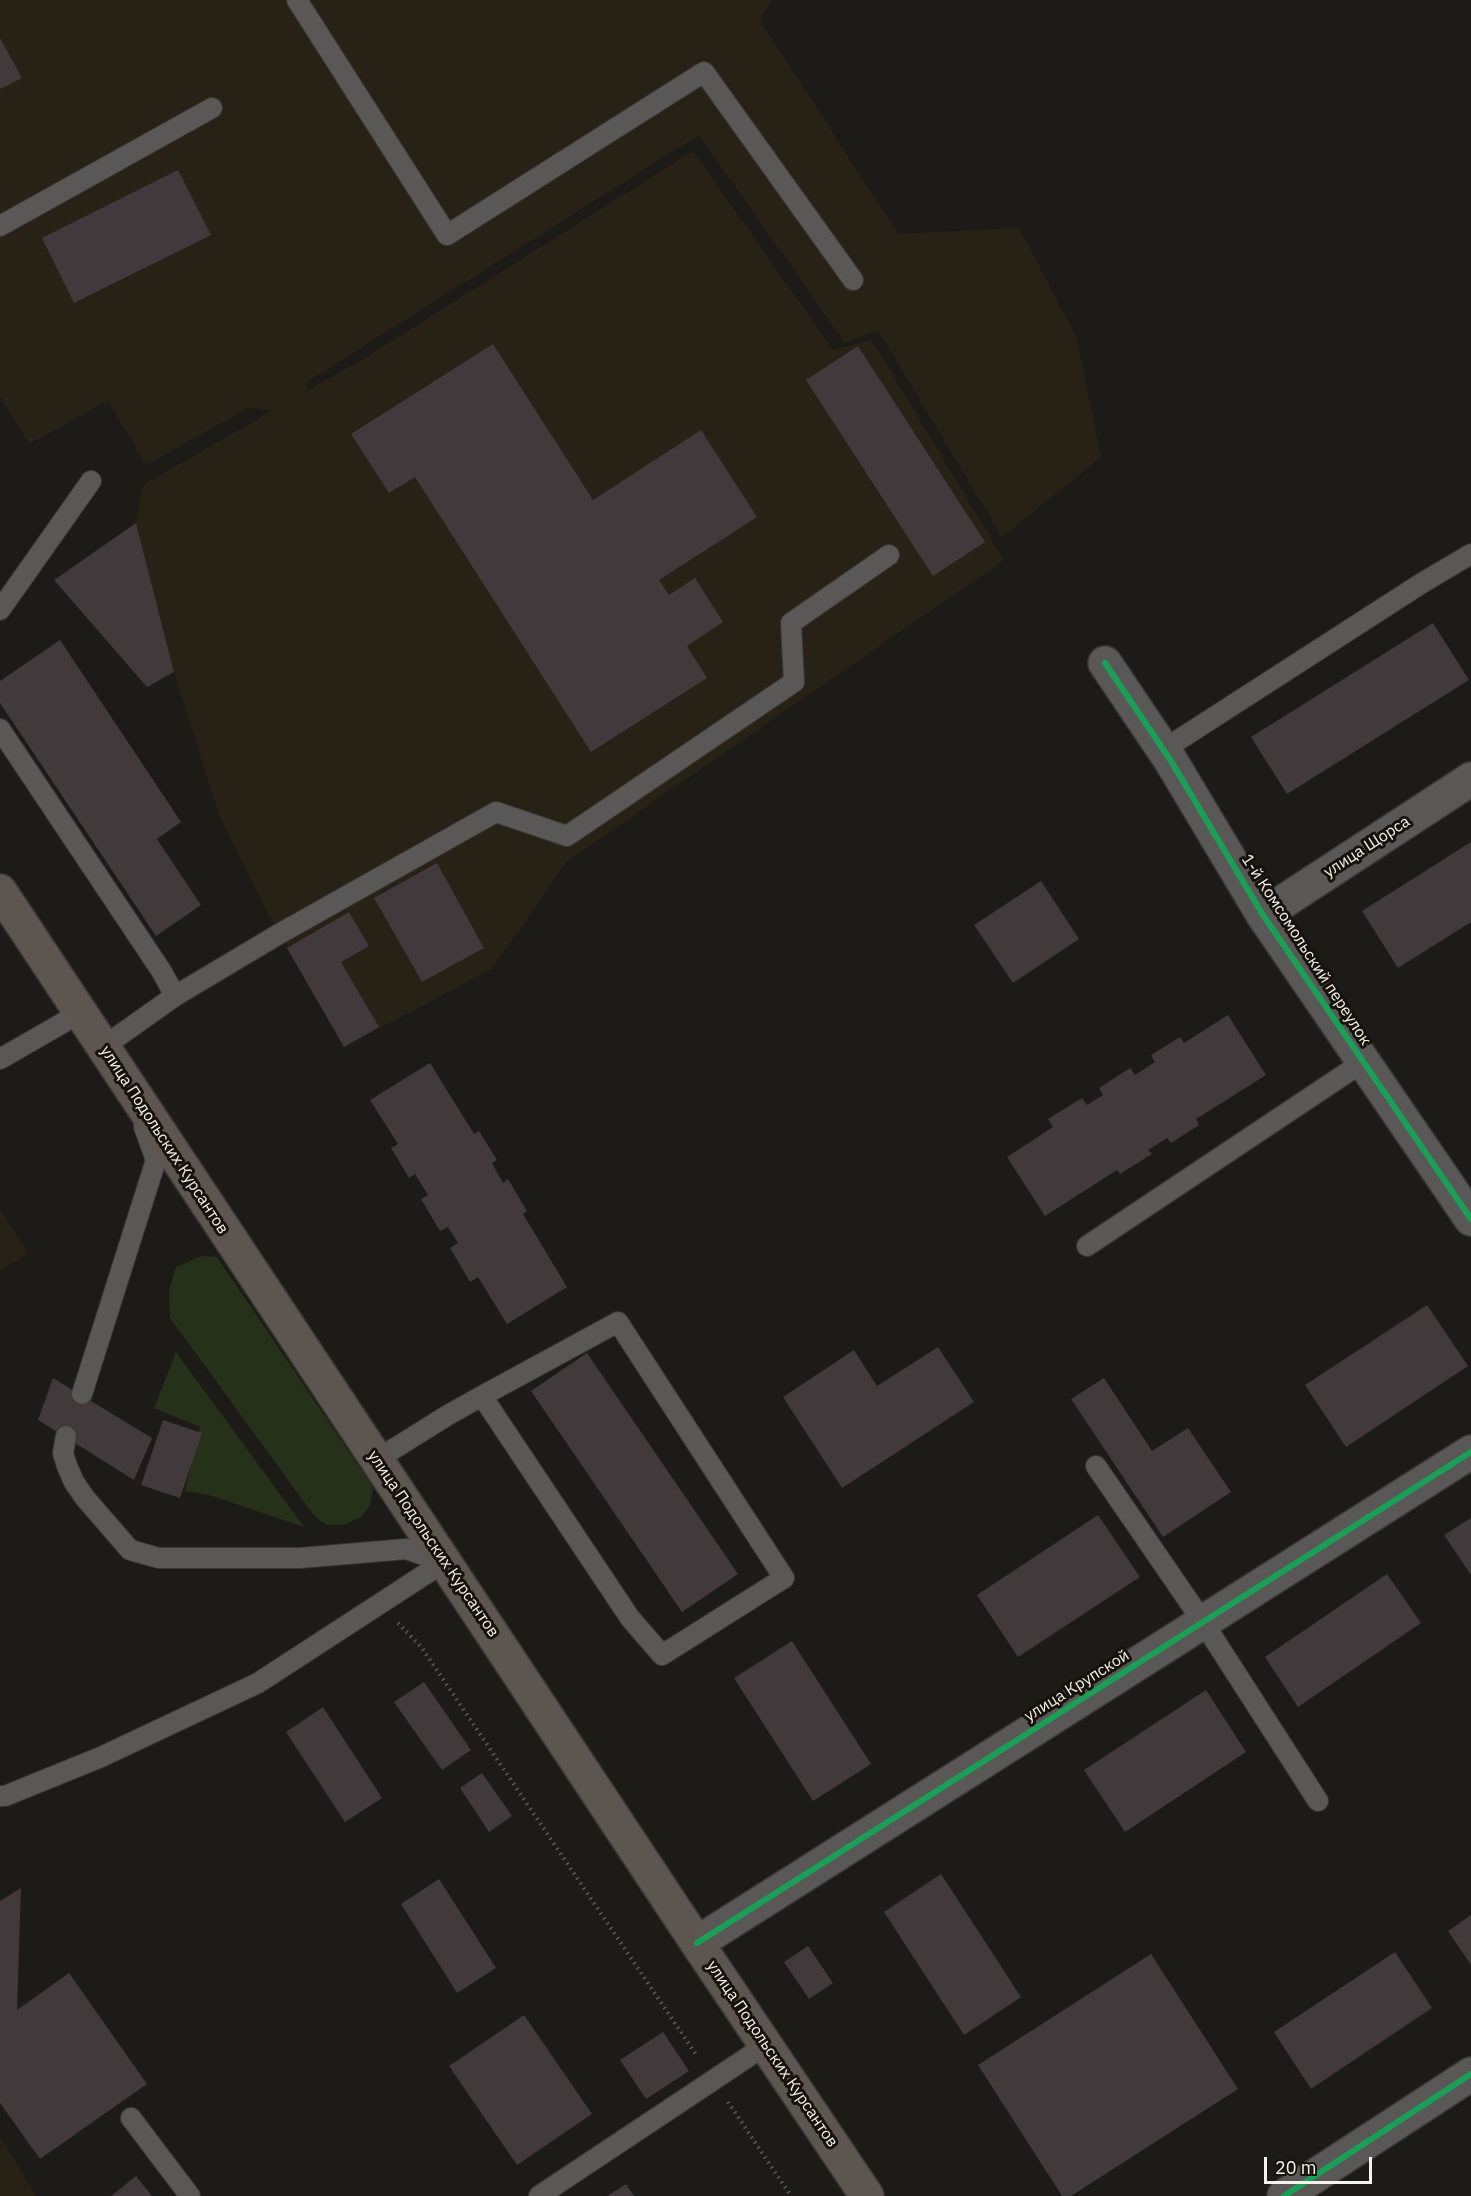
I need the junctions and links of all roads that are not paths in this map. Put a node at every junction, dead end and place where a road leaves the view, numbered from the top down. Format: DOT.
graph roads {
  1 [pos="297,0"];
  2 [pos="212,108"];
  3 [pos="0,226"];
  4 [pos="853,280"];
  5 [pos="92,482"];
  6 [pos="1471,554"];
  7 [pos="889,555"];
  8 [pos="0,610"];
  9 [pos="1105,663"];
  10 [pos="0,729"];
  11 [pos="1163,750"];
  12 [pos="1471,778"];
  13 [pos="0,891"];
  14 [pos="1263,915"];
  15 [pos="175,996"];
  16 [pos="80,1013"];
  17 [pos="103,1047"];
  18 [pos="0,1059"];
  19 [pos="1363,1062"];
  20 [pos="127,1085"];
  21 [pos="1471,1217"];
  22 [pos="1087,1246"];
  23 [pos="82,1394"];
  24 [pos="482,1396"];
  25 [pos="66,1436"];
  26 [pos="1471,1452"];
  27 [pos="376,1460"];
  28 [pos="1096,1466"];
  29 [pos="444,1562"];
  30 [pos="1203,1623"];
  31 [pos="0,1796"];
  32 [pos="1318,1801"];
  33 [pos="697,1943"];
  34 [pos="766,2045"];
  35 [pos="1471,2074"];
  36 [pos="131,2118"];
  37 [pos="190,2196"];
  38 [pos="539,2196"];
  39 [pos="867,2196"];
  40 [pos="1284,2196"];
  1 -- 4 [label="lane"];
  2 -- 3 [label="lane"];
  5 -- 8 [label="lane"];
  6 -- 11 [label="lane"];
  7 -- 15 [label="lane"];
  9 -- 11 [label="street, 1-й Комсомольский переулок"];
  10 -- 15 [label="lane"];
  11 -- 14 [label="street, 1-й Комсомольский переулок"];
  12 -- 14 [label="street, улица Щорса"];
  13 -- 16 [label="main road, улица Подольских Курсантов"];
  14 -- 19 [label="street, 1-й Комсомольский переулок"];
  15 -- 17 [label="lane"];
  16 -- 17 [label="main road, улица Подольских Курсантов"];
  16 -- 18 [label="lane"];
  17 -- 20 [label="main road, улица Подольских Курсантов"];
  19 -- 21 [label="street, 1-й Комсомольский переулок"];
  19 -- 22 [label="lane"];
  20 -- 23 [label="lane"];
  20 -- 27 [label="main road, улица Подольских Курсантов"];
  24 -- 24 [label="lane"];
  24 -- 27 [label="lane"];
  25 -- 29 [label="lane"];
  26 -- 30 [label="street, улица Крупской"];
  27 -- 29 [label="main road, улица Подольских Курсантов"];
  28 -- 30 [label="lane"];
  29 -- 31 [label="lane"];
  29 -- 33 [label="main road, улица Подольских Курсантов"];
  30 -- 32 [label="lane"];
  30 -- 33 [label="street, улица Крупской"];
  33 -- 34 [label="main road, улица Подольских Курсантов"];
  34 -- 38 [label="lane"];
  34 -- 39 [label="main road, улица Подольских Курсантов"];
  35 -- 40 [label="street"];
  36 -- 37 [label="lane"];
}
